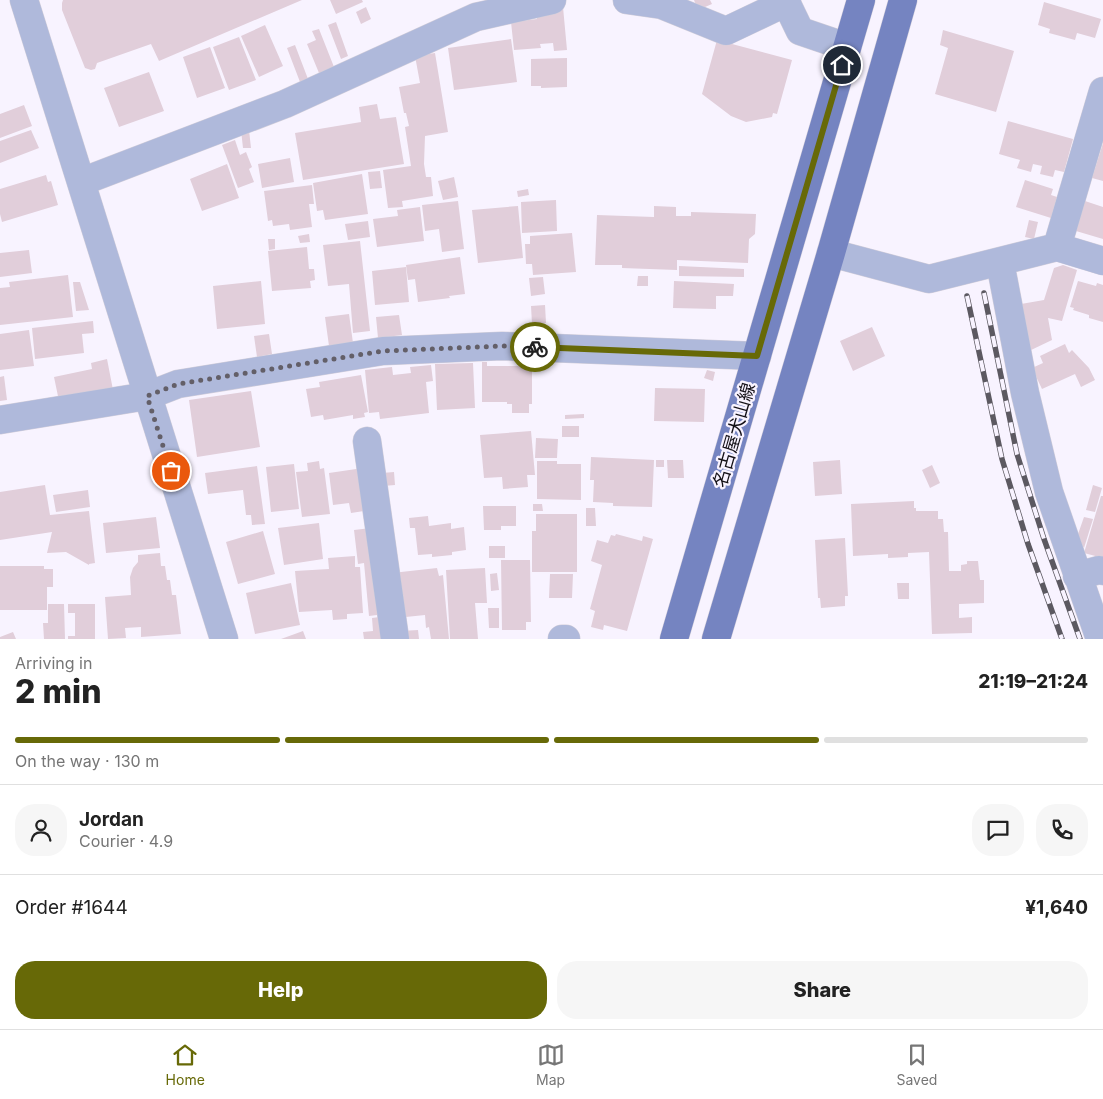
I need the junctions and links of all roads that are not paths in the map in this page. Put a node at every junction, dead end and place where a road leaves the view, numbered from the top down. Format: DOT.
graph roads {
  1 [pos="24,0"];
  2 [pos="552,0"];
  3 [pos="627,0"];
  4 [pos="861,0"];
  5 [pos="903,0"];
  6 [pos="786,1"];
  7 [pos="847,47"];
  8 [pos="1103,91"];
  9 [pos="81,182"];
  10 [pos="1057,247"];
  11 [pos="831,253"];
  12 [pos="1103,261"];
  13 [pos="1000,262"];
  14 [pos="757,356"];
  15 [pos="147,396"];
  16 [pos="0,420"];
  17 [pos="367,440"];
  18 [pos="1103,571"];
  19 [pos="1077,576"];
  20 [pos="224,639"];
  21 [pos="395,639"];
  22 [pos="562,639"];
  23 [pos="566,639"];
  24 [pos="674,639"];
  25 [pos="716,639"];
  26 [pos="1100,639"];
  1 -- 9 [label="street"];
  2 -- 9 [label="street"];
  3 -- 6 [label="street"];
  4 -- 7 [label="main road, 名古屋犬山線"];
  5 -- 11 [label="main road"];
  6 -- 7 [label="street"];
  7 -- 14 [label="main road, 名古屋犬山線"];
  8 -- 10 [label="street"];
  9 -- 15 [label="street"];
  10 -- 12 [label="street"];
  10 -- 13 [label="street"];
  11 -- 13 [label="street"];
  11 -- 25 [label="main road"];
  13 -- 19 [label="street"];
  14 -- 15 [label="street"];
  14 -- 24 [label="main road, 名古屋犬山線"];
  15 -- 16 [label="street"];
  15 -- 20 [label="street"];
  17 -- 21 [label="street"];
  18 -- 19 [label="street"];
  19 -- 26 [label="street"];
  22 -- 23 [label="street"];
}
